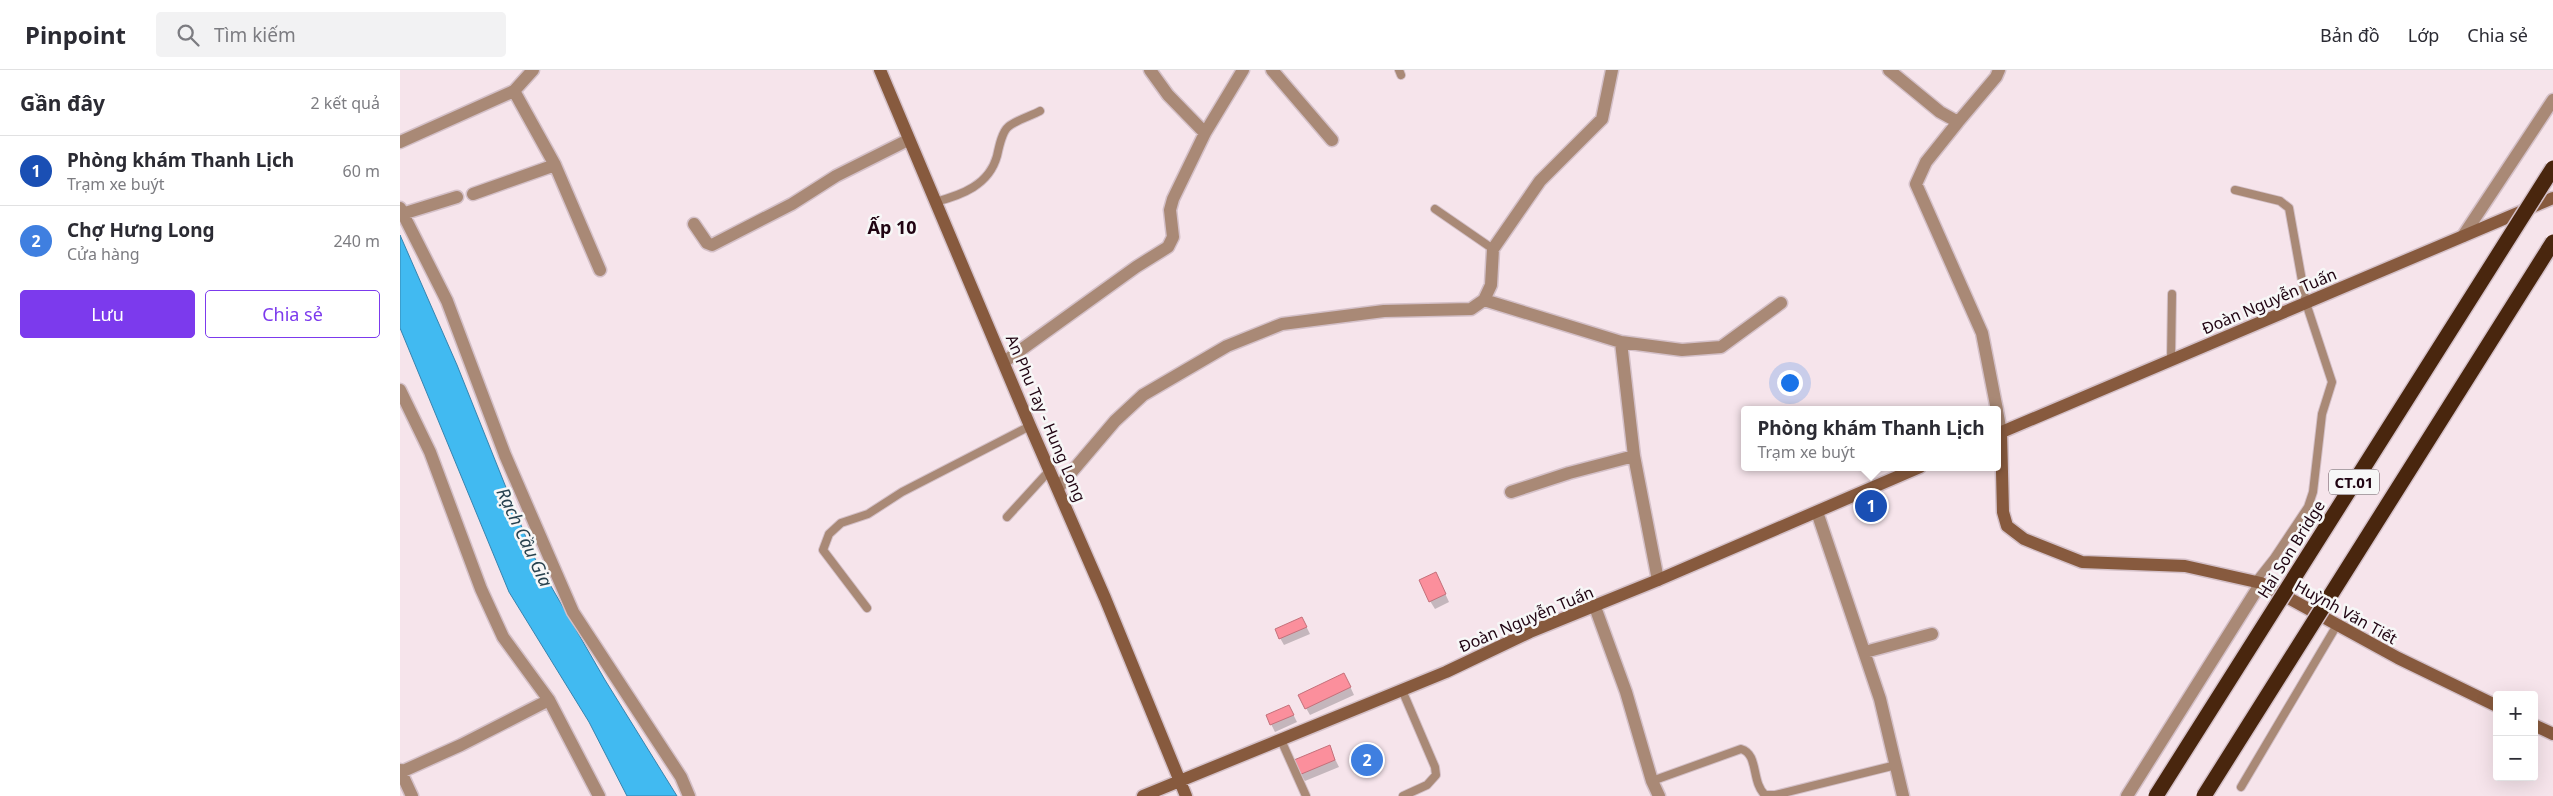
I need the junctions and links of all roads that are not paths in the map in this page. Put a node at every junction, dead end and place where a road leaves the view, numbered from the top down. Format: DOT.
graph roads {
  1 [pos="533,70"];
  2 [pos="880,70"];
  3 [pos="1150,70"];
  4 [pos="1243,70"];
  5 [pos="1272,70"];
  6 [pos="1612,70"];
  7 [pos="1889,70"];
  8 [pos="1999,70"];
  9 [pos="514,91"];
  10 [pos="2553,100"];
  11 [pos="1040,112"];
  12 [pos="1958,122"];
  13 [pos="1206,133"];
  14 [pos="908,140"];
  15 [pos="1332,140"];
  16 [pos="400,142"];
  17 [pos="555,165"];
  18 [pos="2553,168"];
  19 [pos="2235,190"];
  20 [pos="473,194"];
  21 [pos="457,197"];
  22 [pos="2553,198"];
  23 [pos="935,202"];
  24 [pos="1435,209"];
  25 [pos="401,211"];
  26 [pos="694,224"];
  27 [pos="2463,236"];
  28 [pos="2553,242"];
  29 [pos="1493,249"];
  30 [pos="600,270"];
  31 [pos="2172,294"];
  32 [pos="1484,300"];
  33 [pos="1781,303"];
  34 [pos="2306,303"];
  35 [pos="1621,342"];
  36 [pos="2171,360"];
  37 [pos="1004,362"];
  38 [pos="400,390"];
  39 [pos="1996,406"];
  40 [pos="1030,426"];
  41 [pos="2001,432"];
  42 [pos="1634,456"];
  43 [pos="1050,470"];
  44 [pos="1911,471"];
  45 [pos="2001,471"];
  46 [pos="1058,488"];
  47 [pos="1512,492"];
  48 [pos="1817,512"];
  49 [pos="1007,517"];
  50 [pos="1658,580"];
  51 [pos="2258,583"];
  52 [pos="1594,607"];
  53 [pos="867,608"];
  54 [pos="2337,625"];
  55 [pos="1932,634"];
  56 [pos="1865,652"];
  57 [pos="1402,690"];
  58 [pos="548,700"];
  59 [pos="2493,704"];
  60 [pos="2538,727"];
  61 [pos="2553,734"];
  62 [pos="1281,740"];
  63 [pos="1896,765"];
  64 [pos="400,771"];
  65 [pos="1178,780"];
  66 [pos="1652,781"];
  67 [pos="2241,787"];
  68 [pos="412,796"];
  69 [pos="599,796"];
  70 [pos="689,796"];
  71 [pos="1143,796"];
  72 [pos="1186,796"];
  73 [pos="1306,796"];
  74 [pos="1403,796"];
  75 [pos="1659,796"];
  76 [pos="1902,796"];
  77 [pos="2126,796"];
  78 [pos="2156,796"];
  79 [pos="2204,796"];
  1 -- 9 [label="street"];
  2 -- 14 [label="main road, An Phu Tay - Hung Long"];
  3 -- 13 [label="street"];
  4 -- 13 [label="street"];
  5 -- 15 [label="street"];
  6 -- 29 [label="street"];
  7 -- 12 [label="street"];
  8 -- 12 [label="street"];
  9 -- 16 [label="street"];
  9 -- 17 [label="street"];
  10 -- 27 [label="street"];
  11 -- 23 [label="lane"];
  12 -- 39 [label="street"];
  13 -- 37 [label="street"];
  14 -- 23 [label="main road, An Phu Tay - Hung Long"];
  14 -- 26 [label="street"];
  17 -- 20 [label="street"];
  17 -- 30 [label="street"];
  18 -- 78 [label="highway, Hai Son Bridge / CT.01, bridge"];
  19 -- 34 [label="lane"];
  21 -- 25 [label="street"];
  22 -- 27 [label="main road, Đoàn Nguyễn Tuấn"];
  23 -- 37 [label="main road, An Phu Tay - Hung Long"];
  24 -- 29 [label="lane"];
  25 -- 70 [label="street"];
  27 -- 34 [label="main road, Đoàn Nguyễn Tuấn"];
  28 -- 79 [label="highway, CT.01, bridge"];
  29 -- 32 [label="street"];
  31 -- 36 [label="lane"];
  32 -- 35 [label="street"];
  32 -- 46 [label="street"];
  33 -- 35 [label="street"];
  34 -- 36 [label="main road, Đoàn Nguyễn Tuấn"];
  34 -- 51 [label="lane"];
  35 -- 42 [label="street"];
  36 -- 41 [label="main road, Đoàn Nguyễn Tuấn"];
  37 -- 40 [label="main road, An Phu Tay - Hung Long"];
  38 -- 58 [label="street"];
  40 -- 43 [label="main road, An Phu Tay - Hung Long"];
  40 -- 53 [label="lane"];
  42 -- 47 [label="street"];
  42 -- 50 [label="street"];
  43 -- 46 [label="main road, An Phu Tay - Hung Long"];
  43 -- 49 [label="lane"];
  44 -- 48 [label="main road, Đoàn Nguyễn Tuấn"];
  45 -- 51 [label="main road, Huỳnh Văn Tiết"];
  46 -- 65 [label="main road, An Phu Tay - Hung Long"];
  48 -- 50 [label="main road, Đoàn Nguyễn Tuấn"];
  48 -- 56 [label="street"];
  50 -- 52 [label="main road, Đoàn Nguyễn Tuấn"];
  51 -- 54 [label="main road, Huỳnh Văn Tiết"];
  51 -- 77 [label="street"];
  52 -- 57 [label="main road, Đoàn Nguyễn Tuấn"];
  52 -- 66 [label="street"];
  54 -- 59 [label="main road, Huỳnh Văn Tiết"];
  54 -- 67 [label="lane"];
  55 -- 56 [label="street"];
  56 -- 63 [label="street"];
  57 -- 62 [label="main road, Đoàn Nguyễn Tuấn"];
  57 -- 74 [label="lane"];
  58 -- 64 [label="street"];
  58 -- 69 [label="street"];
  60 -- 61 [label="main road"];
  62 -- 65 [label="main road, Đoàn Nguyễn Tuấn"];
  62 -- 73 [label="lane"];
  63 -- 66 [label="lane"];
  63 -- 76 [label="street"];
  64 -- 68 [label="street"];
  65 -- 71 [label="main road, Đoàn Nguyễn Tuấn"];
  65 -- 72 [label="main road, An Phu Tay - Hung Long"];
  66 -- 75 [label="street"];
}
